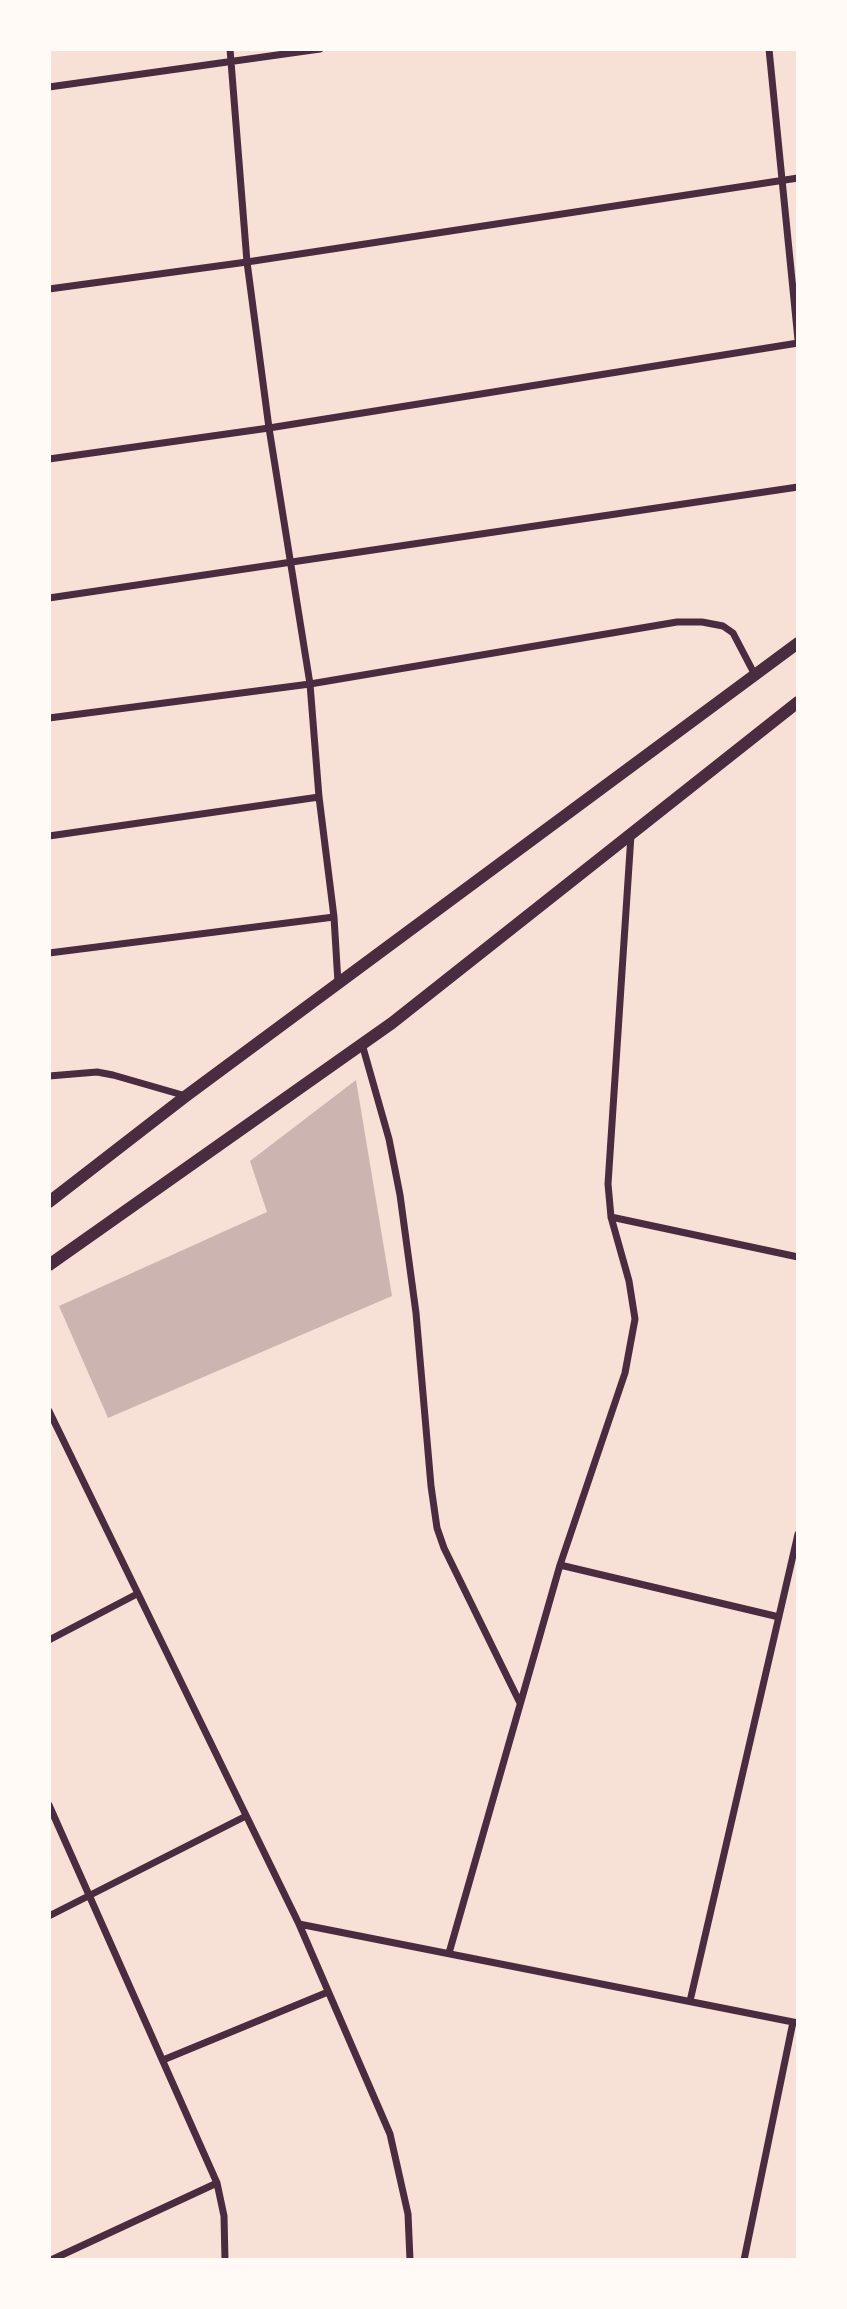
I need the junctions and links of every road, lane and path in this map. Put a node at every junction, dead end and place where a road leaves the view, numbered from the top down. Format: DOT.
graph roads {
  1 [pos="230,49"];
  2 [pos="320,49"];
  3 [pos="769,49"];
  4 [pos="232,62"];
  5 [pos="49,87"];
  6 [pos="798,178"];
  7 [pos="783,182"];
  8 [pos="247,262"];
  9 [pos="49,289"];
  10 [pos="798,342"];
  11 [pos="269,428"];
  12 [pos="49,459"];
  13 [pos="798,487"];
  14 [pos="291,561"];
  15 [pos="49,598"];
  16 [pos="798,643"];
  17 [pos="755,675"];
  18 [pos="310,684"];
  19 [pos="798,702"];
  20 [pos="49,718"];
  21 [pos="319,797"];
  22 [pos="631,834"];
  23 [pos="49,836"];
  24 [pos="334,917"];
  25 [pos="49,953"];
  26 [pos="338,983"];
  27 [pos="362,1044"];
  28 [pos="49,1076"];
  29 [pos="187,1096"];
  30 [pos="49,1202"];
  31 [pos="611,1217"];
  32 [pos="798,1257"];
  33 [pos="49,1265"];
  34 [pos="49,1411"];
  35 [pos="798,1534"];
  36 [pos="560,1565"];
  37 [pos="137,1594"];
  38 [pos="779,1616"];
  39 [pos="49,1640"];
  40 [pos="520,1703"];
  41 [pos="49,1805"];
  42 [pos="246,1816"];
  43 [pos="89,1897"];
  44 [pos="49,1916"];
  45 [pos="299,1924"];
  46 [pos="449,1953"];
  47 [pos="328,1992"];
  48 [pos="690,2001"];
  49 [pos="796,2022"];
  50 [pos="163,2060"];
  51 [pos="217,2183"];
  52 [pos="51,2260"];
  53 [pos="225,2260"];
  54 [pos="410,2260"];
  55 [pos="744,2260"];
  1 -- 4 [label="street"];
  2 -- 4 [label="street"];
  3 -- 7 [label="street"];
  4 -- 5 [label="street"];
  4 -- 8 [label="street"];
  6 -- 7 [label="street"];
  7 -- 8 [label="street"];
  7 -- 10 [label="street"];
  8 -- 9 [label="street"];
  8 -- 11 [label="street"];
  10 -- 11 [label="street"];
  11 -- 12 [label="street"];
  11 -- 14 [label="street"];
  13 -- 14 [label="street"];
  14 -- 15 [label="street"];
  14 -- 18 [label="street"];
  16 -- 17 [label="street"];
  17 -- 18 [label="street"];
  17 -- 26 [label="street"];
  18 -- 20 [label="street"];
  18 -- 21 [label="street"];
  19 -- 22 [label="street"];
  21 -- 23 [label="street"];
  21 -- 24 [label="street"];
  22 -- 27 [label="street"];
  22 -- 31 [label="street"];
  24 -- 25 [label="street"];
  24 -- 26 [label="street"];
  26 -- 29 [label="street"];
  27 -- 33 [label="street"];
  27 -- 40 [label="street"];
  28 -- 29 [label="street"];
  29 -- 30 [label="street"];
  31 -- 32 [label="street"];
  31 -- 36 [label="street"];
  34 -- 37 [label="street"];
  35 -- 38 [label="street"];
  36 -- 38 [label="street"];
  36 -- 40 [label="street"];
  37 -- 39 [label="street"];
  37 -- 42 [label="street"];
  38 -- 48 [label="street"];
  40 -- 46 [label="street"];
  41 -- 43 [label="street"];
  42 -- 43 [label="street"];
  42 -- 45 [label="street"];
  43 -- 44 [label="street"];
  43 -- 50 [label="street"];
  45 -- 46 [label="street"];
  45 -- 47 [label="street"];
  46 -- 48 [label="street"];
  47 -- 50 [label="street"];
  47 -- 54 [label="street"];
  48 -- 49 [label="street"];
  49 -- 55 [label="street"];
  50 -- 51 [label="street"];
  51 -- 52 [label="street"];
  51 -- 53 [label="street"];
}
